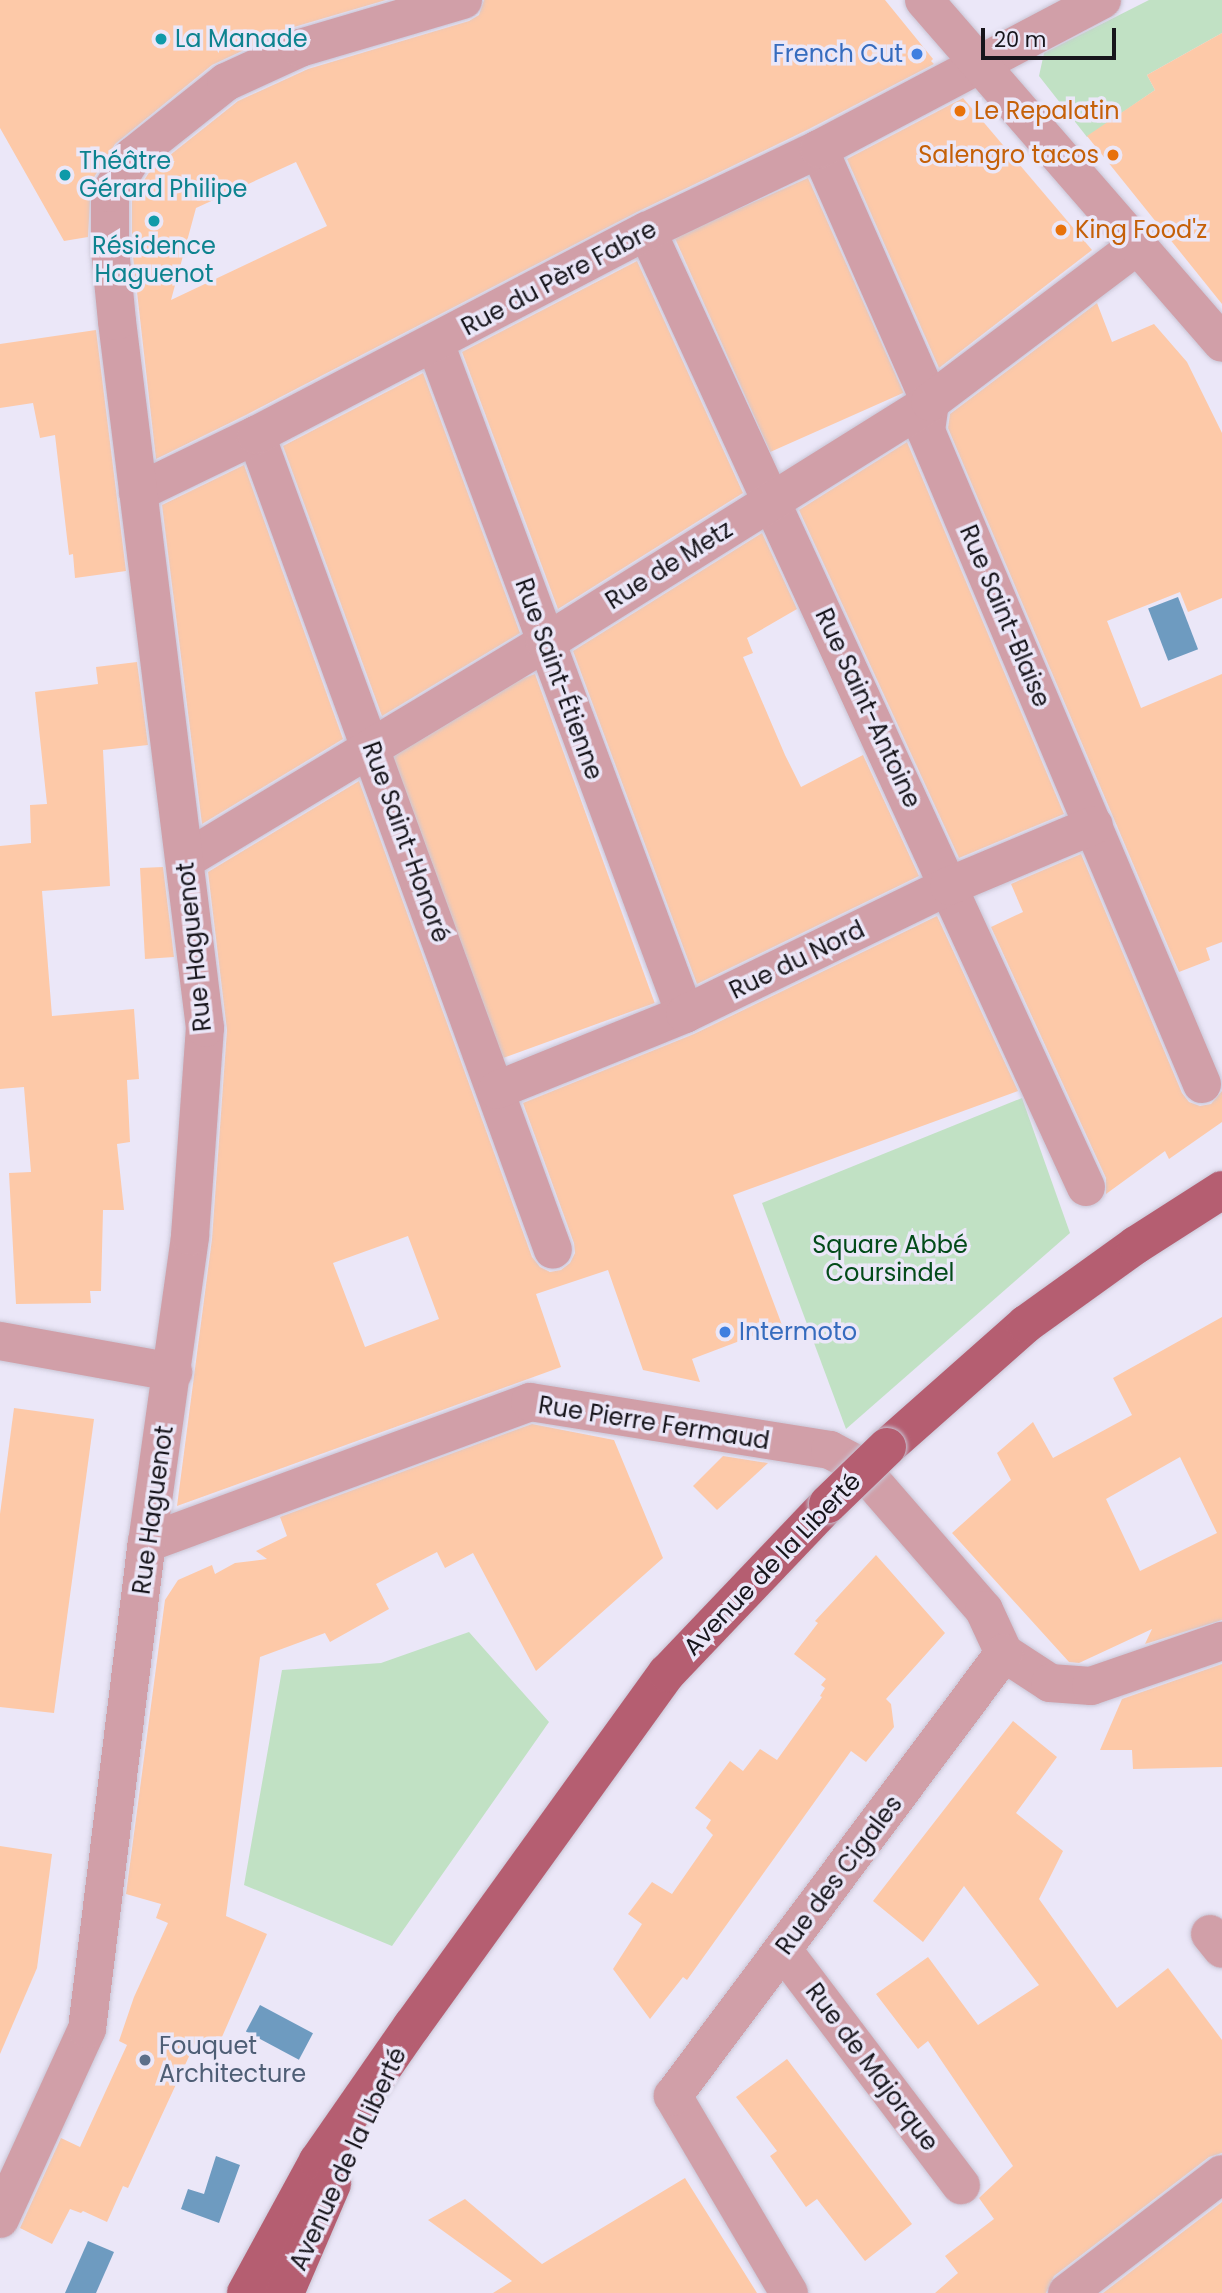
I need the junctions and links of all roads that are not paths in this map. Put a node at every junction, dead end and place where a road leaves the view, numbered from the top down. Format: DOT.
graph roads {
  1 [pos="463,0"];
  2 [pos="923,0"];
  3 [pos="1102,0"];
  4 [pos="978,62"];
  5 [pos="819,149"];
  6 [pos="647,231"];
  7 [pos="1138,245"];
  8 [pos="435,343"];
  9 [pos="1222,343"];
  10 [pos="930,402"];
  11 [pos="256,435"];
  12 [pos="138,492"];
  13 [pos="773,500"];
  14 [pos="545,643"];
  15 [pos="371,747"];
  16 [pos="1094,825"];
  17 [pos="185,860"];
  18 [pos="949,886"];
  19 [pos="685,1014"];
  20 [pos="1202,1084"];
  21 [pos="497,1090"];
  22 [pos="1086,1187"];
  23 [pos="1222,1191"];
  24 [pos="554,1250"];
  25 [pos="0,1341"];
  26 [pos="173,1372"];
  27 [pos="147,1544"];
  28 [pos="1222,1641"];
  29 [pos="1004,1653"];
  30 [pos="783,1950"];
  31 [pos="412,2026"];
  32 [pos="1222,2174"];
  33 [pos="961,2185"];
  34 [pos="319,2211"];
  35 [pos="0,2219"];
  36 [pos="246,2293"];
  37 [pos="285,2293"];
  38 [pos="309,2293"];
  39 [pos="789,2293"];
  40 [pos="1067,2293"];
  1 -- 12 [label="street, Rue Haguenot"];
  2 -- 4 [label="street"];
  3 -- 4 [label="street, Rue du Père Fabre"];
  4 -- 5 [label="street, Rue du Père Fabre"];
  4 -- 7 [label="street"];
  5 -- 6 [label="street, Rue du Père Fabre"];
  5 -- 10 [label="street, Rue Saint-Blaise"];
  6 -- 8 [label="street, Rue du Père Fabre"];
  6 -- 13 [label="street, Rue Saint-Antoine"];
  7 -- 9 [label="street"];
  7 -- 10 [label="street, Rue de Metz"];
  8 -- 11 [label="street, Rue du Père Fabre"];
  8 -- 14 [label="street, Rue Saint-Étienne"];
  10 -- 13 [label="street, Rue de Metz"];
  10 -- 16 [label="street, Rue Saint-Blaise"];
  11 -- 12 [label="street, Rue du Père Fabre"];
  11 -- 15 [label="street, Rue Saint-Honoré"];
  12 -- 17 [label="street, Rue Haguenot"];
  13 -- 14 [label="street, Rue de Metz"];
  13 -- 18 [label="street, Rue Saint-Antoine"];
  14 -- 15 [label="street, Rue de Metz"];
  14 -- 19 [label="street, Rue Saint-Étienne"];
  15 -- 17 [label="street, Rue de Metz"];
  15 -- 21 [label="street, Rue Saint-Honoré"];
  16 -- 18 [label="street, Rue du Nord"];
  16 -- 20 [label="street, Rue Saint-Blaise"];
  17 -- 26 [label="street, Rue Haguenot"];
  18 -- 19 [label="street, Rue du Nord"];
  18 -- 22 [label="street, Rue Saint-Antoine"];
  19 -- 21 [label="street, Rue du Nord"];
  21 -- 24 [label="street, Rue Saint-Honoré"];
  23 -- 31 [label="main road, Avenue de la Liberté, bridge"];
  25 -- 26 [label="street"];
  26 -- 27 [label="street, Rue Haguenot"];
  27 -- 29 [label="street, Rue Pierre Fermaud"];
  27 -- 35 [label="street, Rue Haguenot"];
  28 -- 29 [label="street"];
  29 -- 30 [label="street, Rue des Cigales"];
  30 -- 33 [label="street, Rue de Majorque"];
  30 -- 39 [label="street, Rue des Cigales"];
  31 -- 34 [label="main road, Avenue de la Liberté"];
  31 -- 36 [label="main road, Avenue de la Liberté"];
  32 -- 40 [label="street"];
  34 -- 37 [label="main road, Avenue de la Liberté"];
  34 -- 38 [label="main road"];
}
